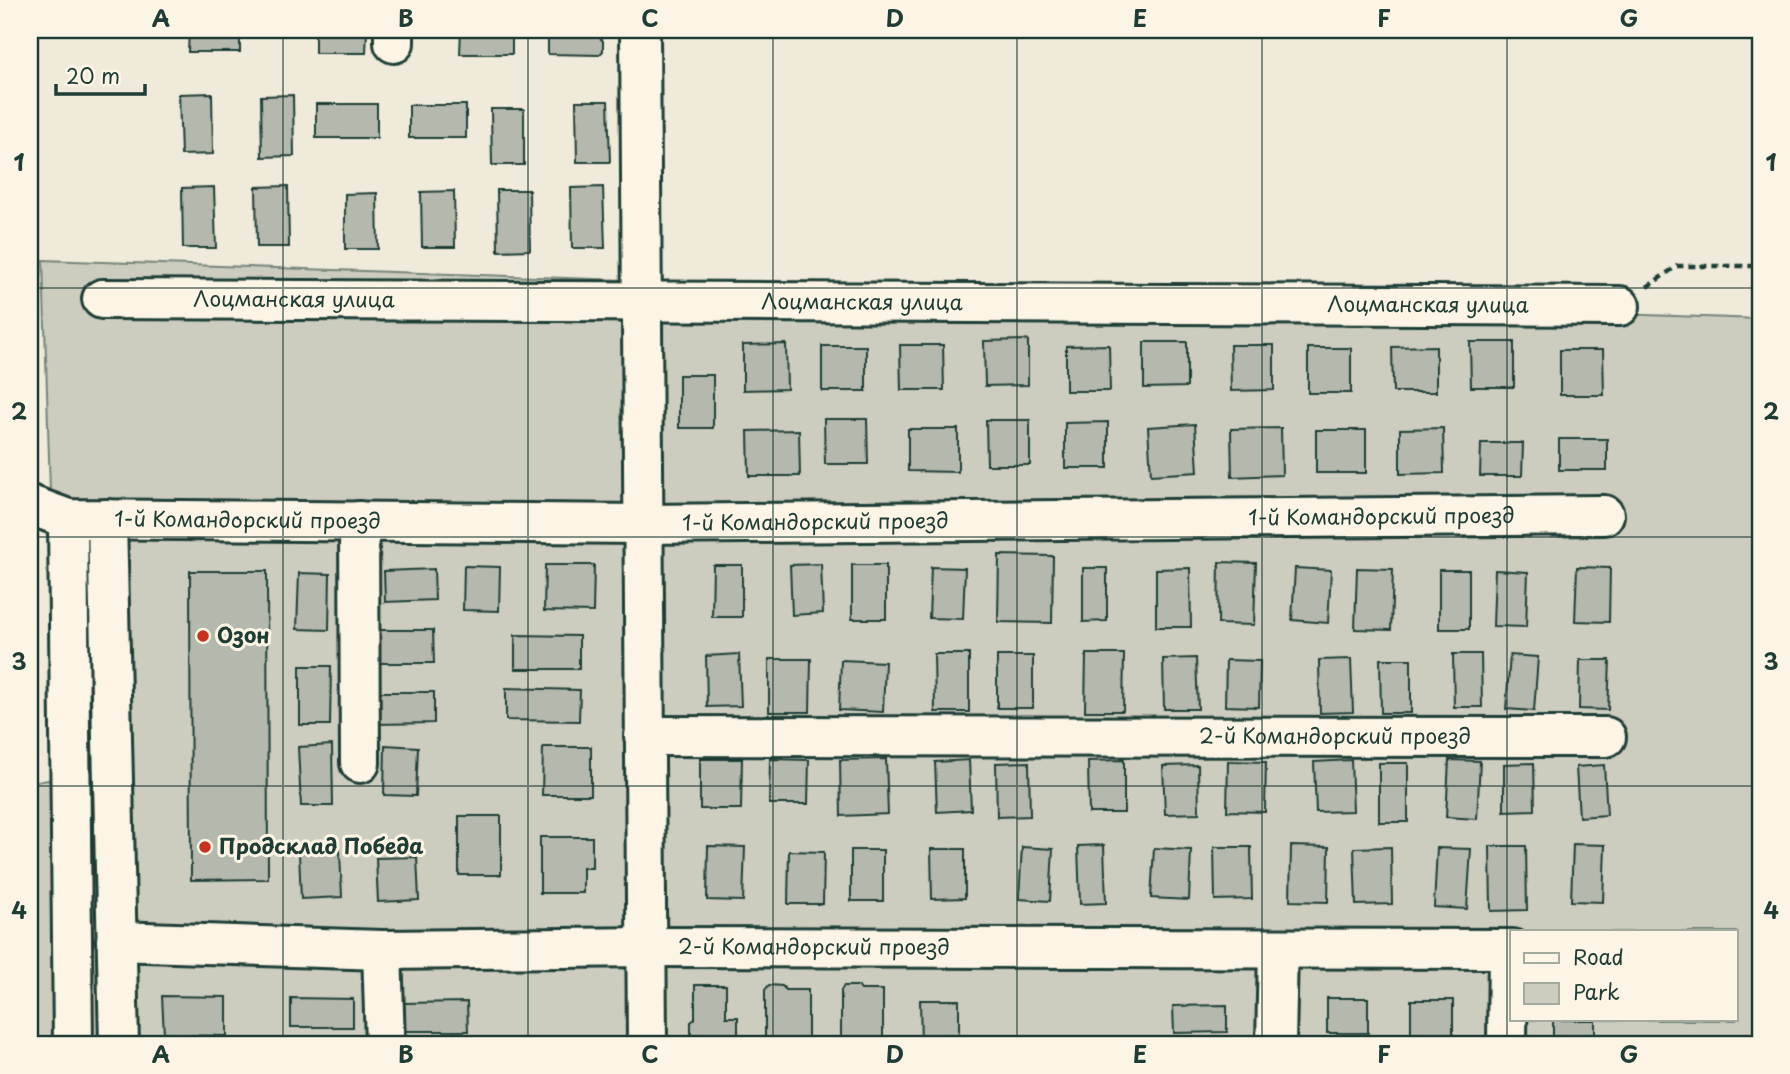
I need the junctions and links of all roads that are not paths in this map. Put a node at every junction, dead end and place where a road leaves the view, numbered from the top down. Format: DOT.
graph roads {
  1 [pos="640,30"];
  2 [pos="102,299"];
  3 [pos="641,302"];
  4 [pos="1620,306"];
  5 [pos="30,505"];
  6 [pos="1604,515"];
  7 [pos="68,519"];
  8 [pos="107,519"];
  9 [pos="359,521"];
  10 [pos="643,524"];
  11 [pos="644,736"];
  12 [pos="1606,737"];
  13 [pos="360,763"];
  14 [pos="116,941"];
  15 [pos="646,947"];
  16 [pos="1278,948"];
  17 [pos="1510,949"];
  18 [pos="382,950"];
  19 [pos="73,1044"];
  20 [pos="118,1044"];
  21 [pos="385,1044"];
  22 [pos="647,1044"];
  23 [pos="1276,1044"];
  24 [pos="1507,1044"];
  1 -- 3 [label="street"];
  2 -- 3 [label="street, Лоцманская улица"];
  3 -- 4 [label="street, Лоцманская улица"];
  3 -- 10 [label="street"];
  5 -- 7 [label="street, 1-й Командорский проезд"];
  6 -- 10 [label="street, 1-й Командорский проезд"];
  7 -- 8 [label="street, 1-й Командорский проезд"];
  7 -- 19 [label="street"];
  8 -- 9 [label="street, 1-й Командорский проезд"];
  8 -- 14 [label="street"];
  9 -- 10 [label="street, 1-й Командорский проезд"];
  9 -- 13 [label="street"];
  10 -- 11 [label="street"];
  11 -- 12 [label="street, 2-й Командорский проезд"];
  11 -- 15 [label="street"];
  14 -- 18 [label="street, 2-й Командорский проезд"];
  14 -- 20 [label="street"];
  15 -- 16 [label="street, 2-й Командорский проезд"];
  15 -- 18 [label="street, 2-й Командорский проезд"];
  15 -- 22 [label="street"];
  16 -- 17 [label="street, 2-й Командорский проезд"];
  16 -- 23 [label="street"];
  17 -- 24 [label="street"];
  18 -- 21 [label="street"];
}
